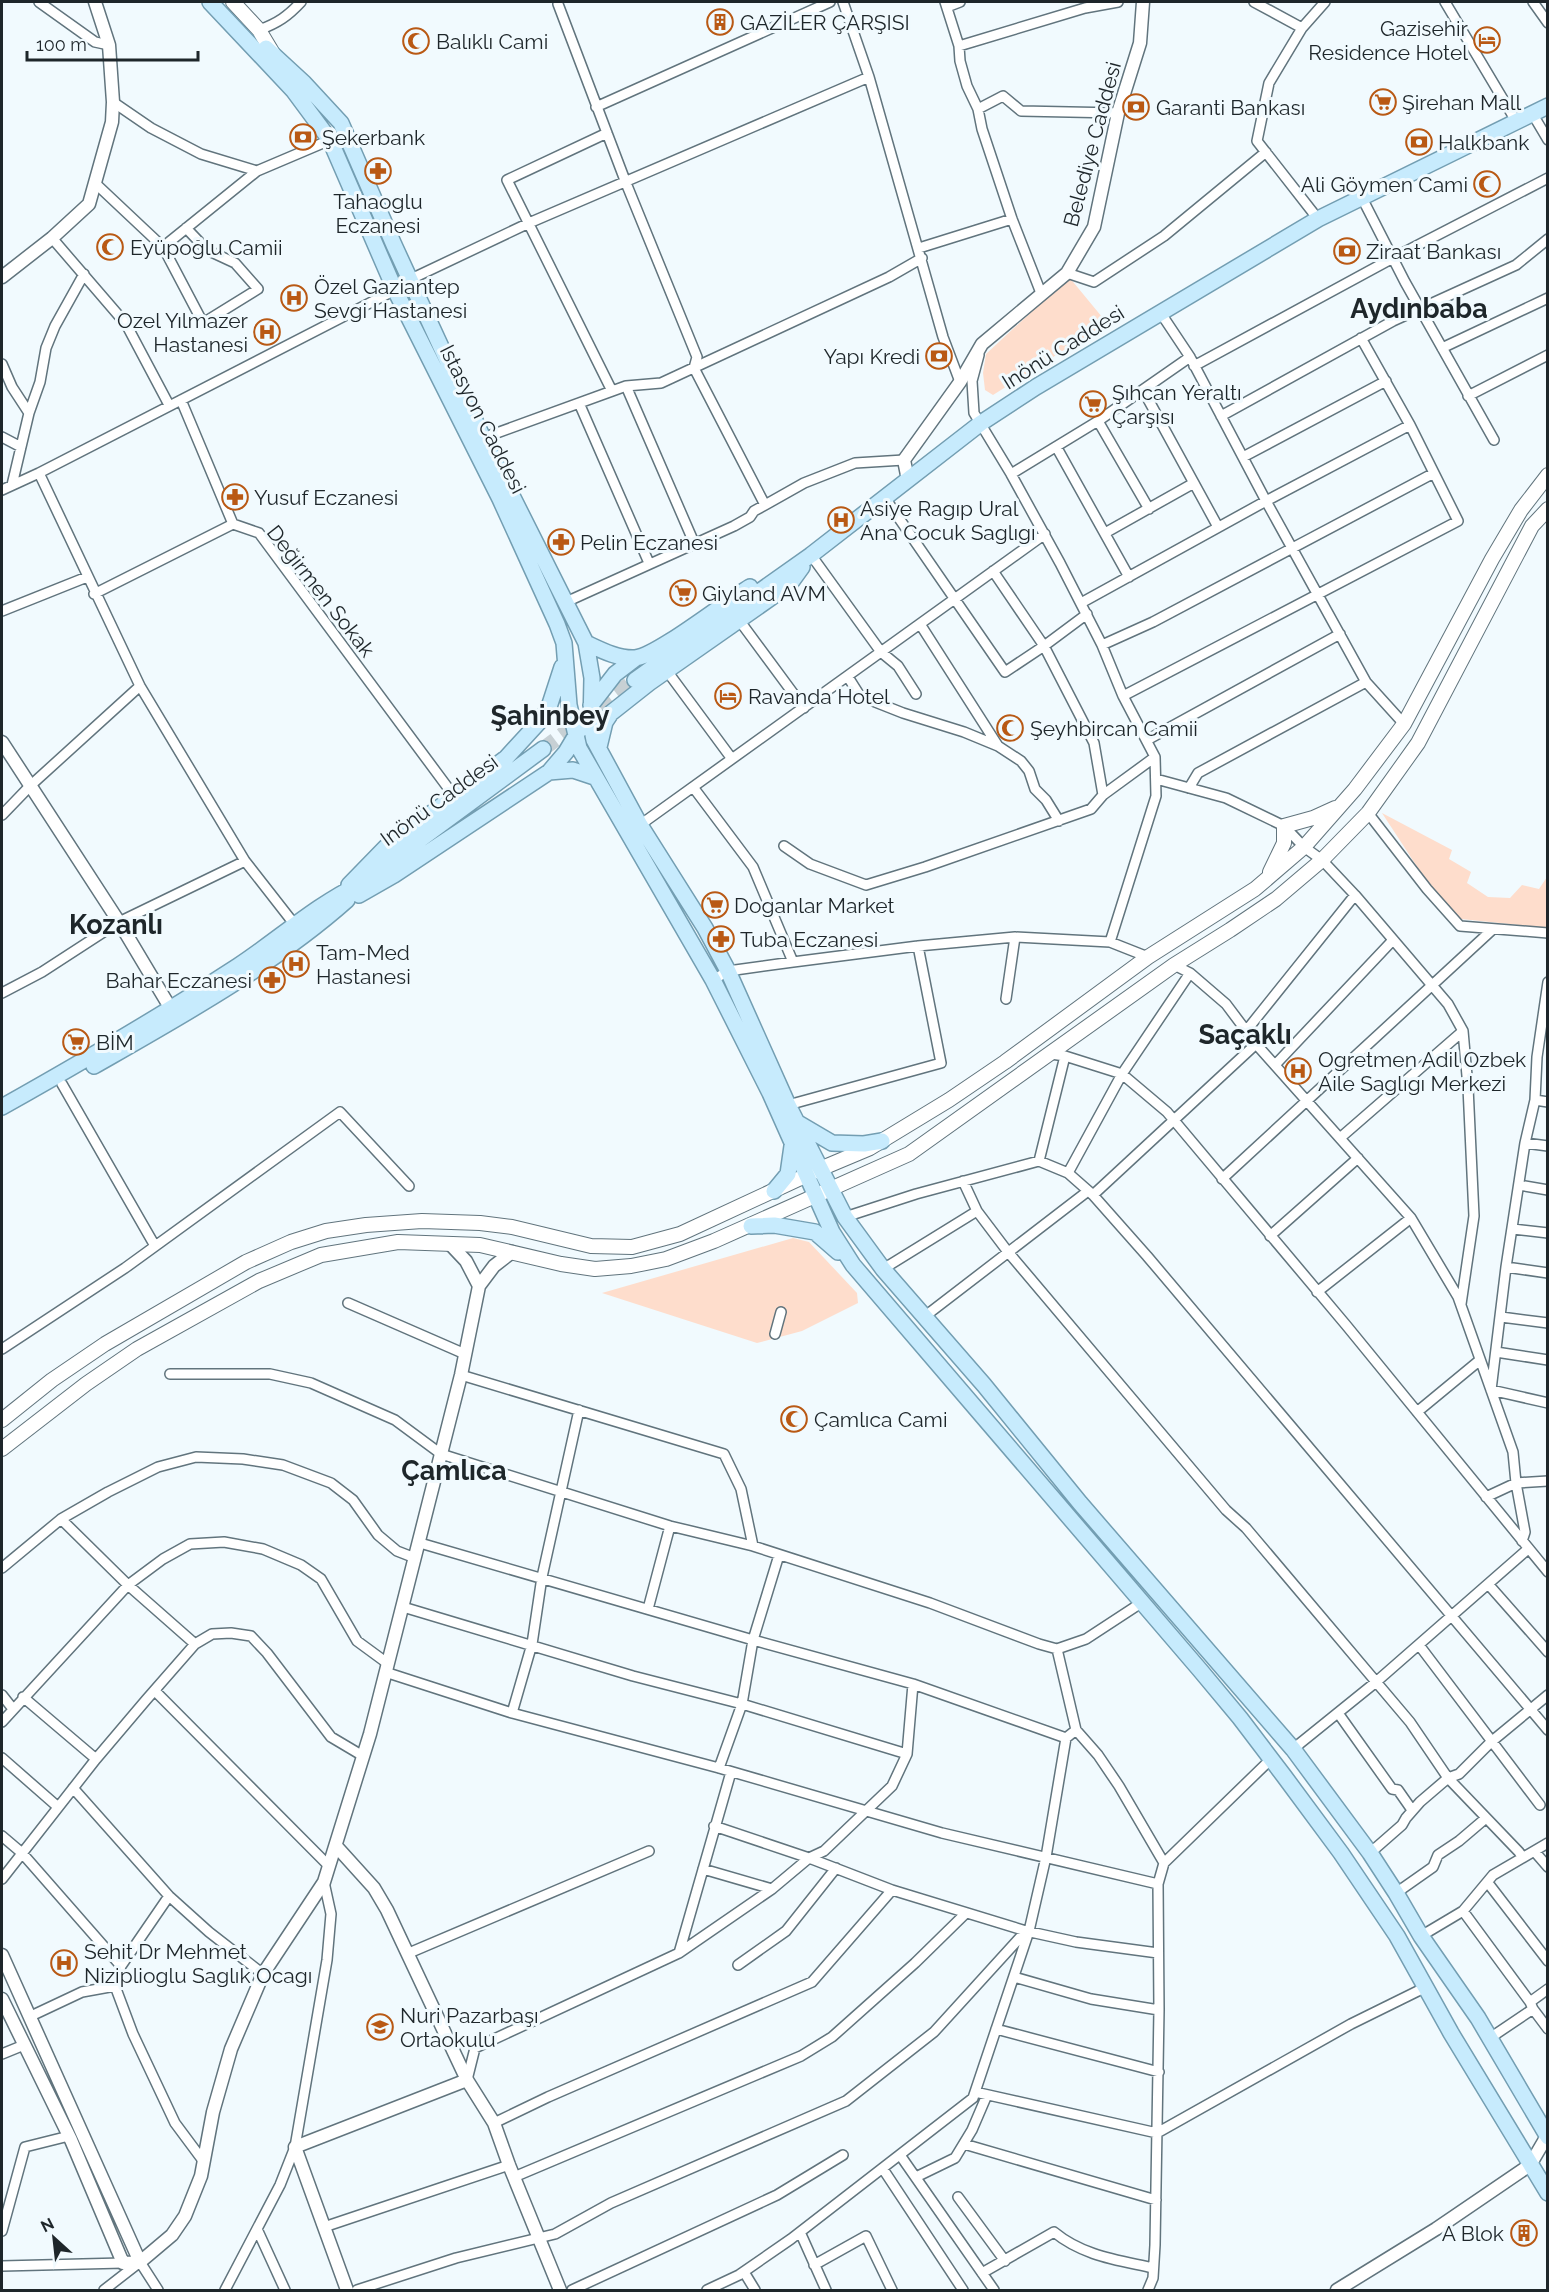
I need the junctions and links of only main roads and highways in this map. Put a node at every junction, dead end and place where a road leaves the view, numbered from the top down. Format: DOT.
graph roads {
  1 [pos="210,2"];
  2 [pos="219,2"];
  3 [pos="233,2"];
  4 [pos="274,55"];
  5 [pos="1548,106"];
  6 [pos="1548,475"];
  7 [pos="1548,508"];
  8 [pos="811,555"];
  9 [pos="586,643"];
  10 [pos="636,658"];
  11 [pos="565,659"];
  12 [pos="635,680"];
  13 [pos="592,702"];
  14 [pos="575,736"];
  15 [pos="598,747"];
  16 [pos="543,749"];
  17 [pos="549,772"];
  18 [pos="594,777"];
  19 [pos="1340,806"];
  20 [pos="1266,880"];
  21 [pos="343,897"];
  22 [pos="2,1107"];
  23 [pos="2,1117"];
  24 [pos="797,1123"];
  25 [pos="882,1141"];
  26 [pos="792,1146"];
  27 [pos="814,1172"];
  28 [pos="830,1188"];
  29 [pos="774,1191"];
  30 [pos="816,1196"];
  31 [pos="751,1226"];
  32 [pos="853,1265"];
  33 [pos="2,1420"];
  34 [pos="2,1449"];
  35 [pos="1547,2136"];
  36 [pos="1548,2193"];
  1 -- 11 [label="main road, Istasyon Caddesi"];
  2 -- 4 [label="main road"];
  3 -- 4 [label="main road"];
  4 -- 9 [label="main road"];
  5 -- 8 [label="main road, Inönü Caddesi"];
  6 -- 19 [label="main road"];
  7 -- 28 [label="main road"];
  8 -- 10 [label="main road"];
  8 -- 12 [label="main road, Inönü Caddesi"];
  8 -- 15 [label="main road"];
  9 -- 10 [label="main road"];
  9 -- 13 [label="main road"];
  10 -- 13 [label="main road"];
  11 -- 14 [label="main road, Istasyon Caddesi"];
  11 -- 21 [label="main road"];
  13 -- 14 [label="main road"];
  13 -- 15 [label="main road"];
  14 -- 17 [label="main road"];
  14 -- 18 [label="main road, Istasyon Caddesi"];
  15 -- 24 [label="main road"];
  16 -- 21 [label="main road, Inönü Caddesi"];
  17 -- 18 [label="main road"];
  17 -- 21 [label="main road"];
  18 -- 26 [label="main road, Istasyon Caddesi"];
  19 -- 20 [label="main road"];
  19 -- 20 [label="main road"];
  20 -- 25 [label="main road"];
  21 -- 22 [label="main road"];
  21 -- 23 [label="main road"];
  24 -- 25 [label="main road"];
  24 -- 27 [label="main road"];
  25 -- 27 [label="main road"];
  26 -- 27 [label="main road, Istasyon Caddesi"];
  26 -- 29 [label="main road"];
  27 -- 28 [label="main road"];
  27 -- 29 [label="main road"];
  27 -- 30 [label="main road"];
  28 -- 30 [label="main road"];
  28 -- 35 [label="main road"];
  29 -- 33 [label="main road"];
  30 -- 31 [label="main road"];
  30 -- 32 [label="main road"];
  31 -- 32 [label="main road"];
  31 -- 34 [label="main road"];
  32 -- 36 [label="main road"];
}
